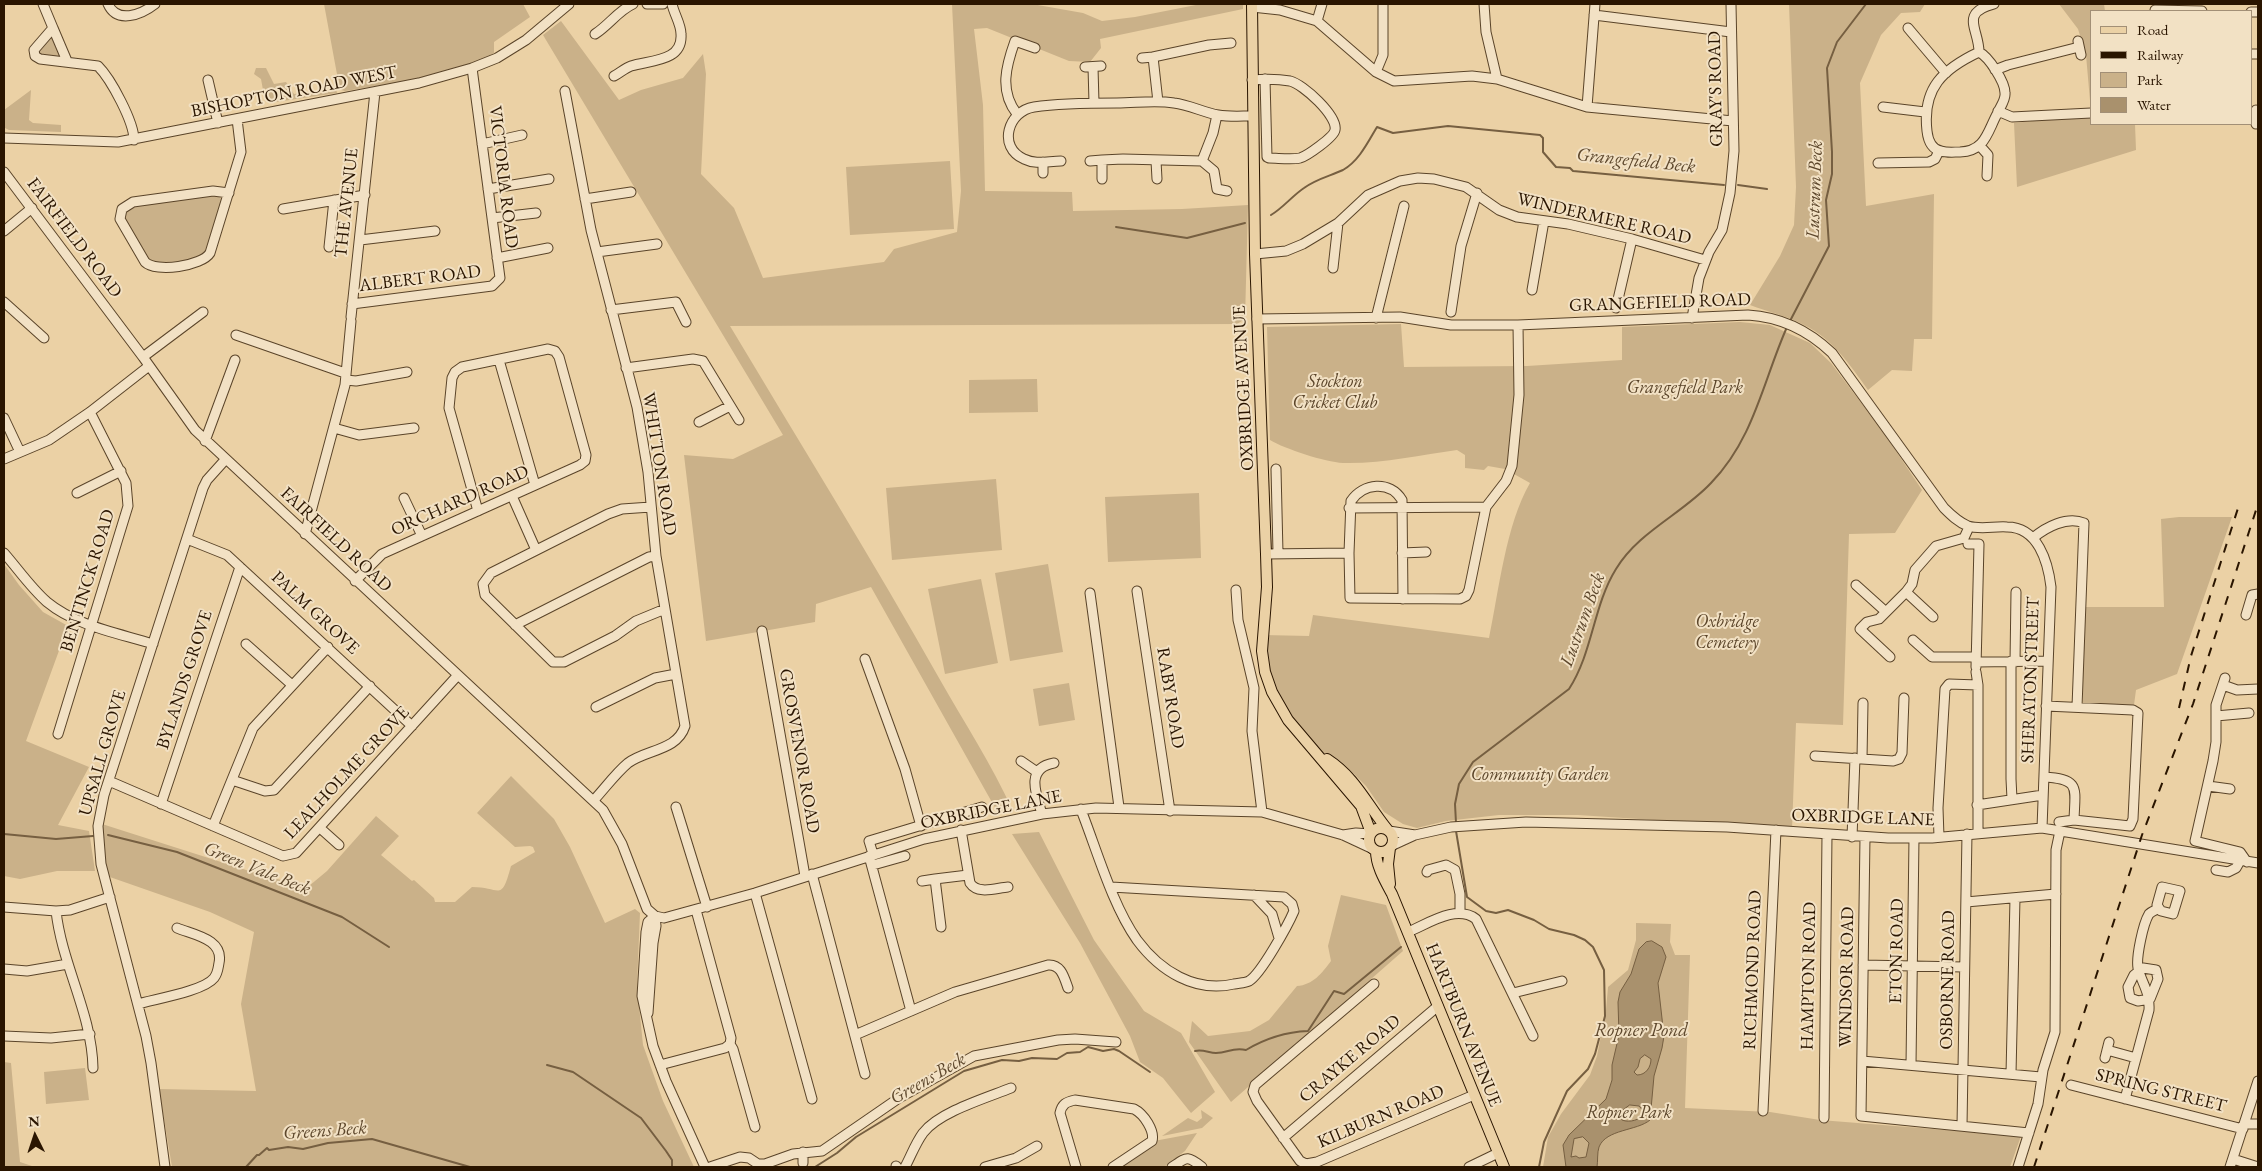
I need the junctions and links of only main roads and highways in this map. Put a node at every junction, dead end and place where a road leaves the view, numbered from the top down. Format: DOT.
graph roads {
  1 [pos="1252,5"];
  2 [pos="1317,753"];
  3 [pos="1388,830"];
  4 [pos="1370,833"];
  5 [pos="1390,847"];
  6 [pos="1374,850"];
  7 [pos="1392,894"];
  8 [pos="1504,1167"];
  1 -- 2 [label="main road, OXBRIDGE AVENUE"];
  2 -- 3 [label="main road, OXBRIDGE AVENUE"];
  2 -- 4 [label="main road, OXBRIDGE AVENUE"];
  3 -- 4 [label="main road"];
  3 -- 5 [label="main road"];
  4 -- 6 [label="main road"];
  5 -- 6 [label="main road"];
  5 -- 7 [label="main road, HARTBURN AVENUE"];
  6 -- 7 [label="main road, HARTBURN AVENUE"];
  7 -- 8 [label="main road, HARTBURN AVENUE"];
}
